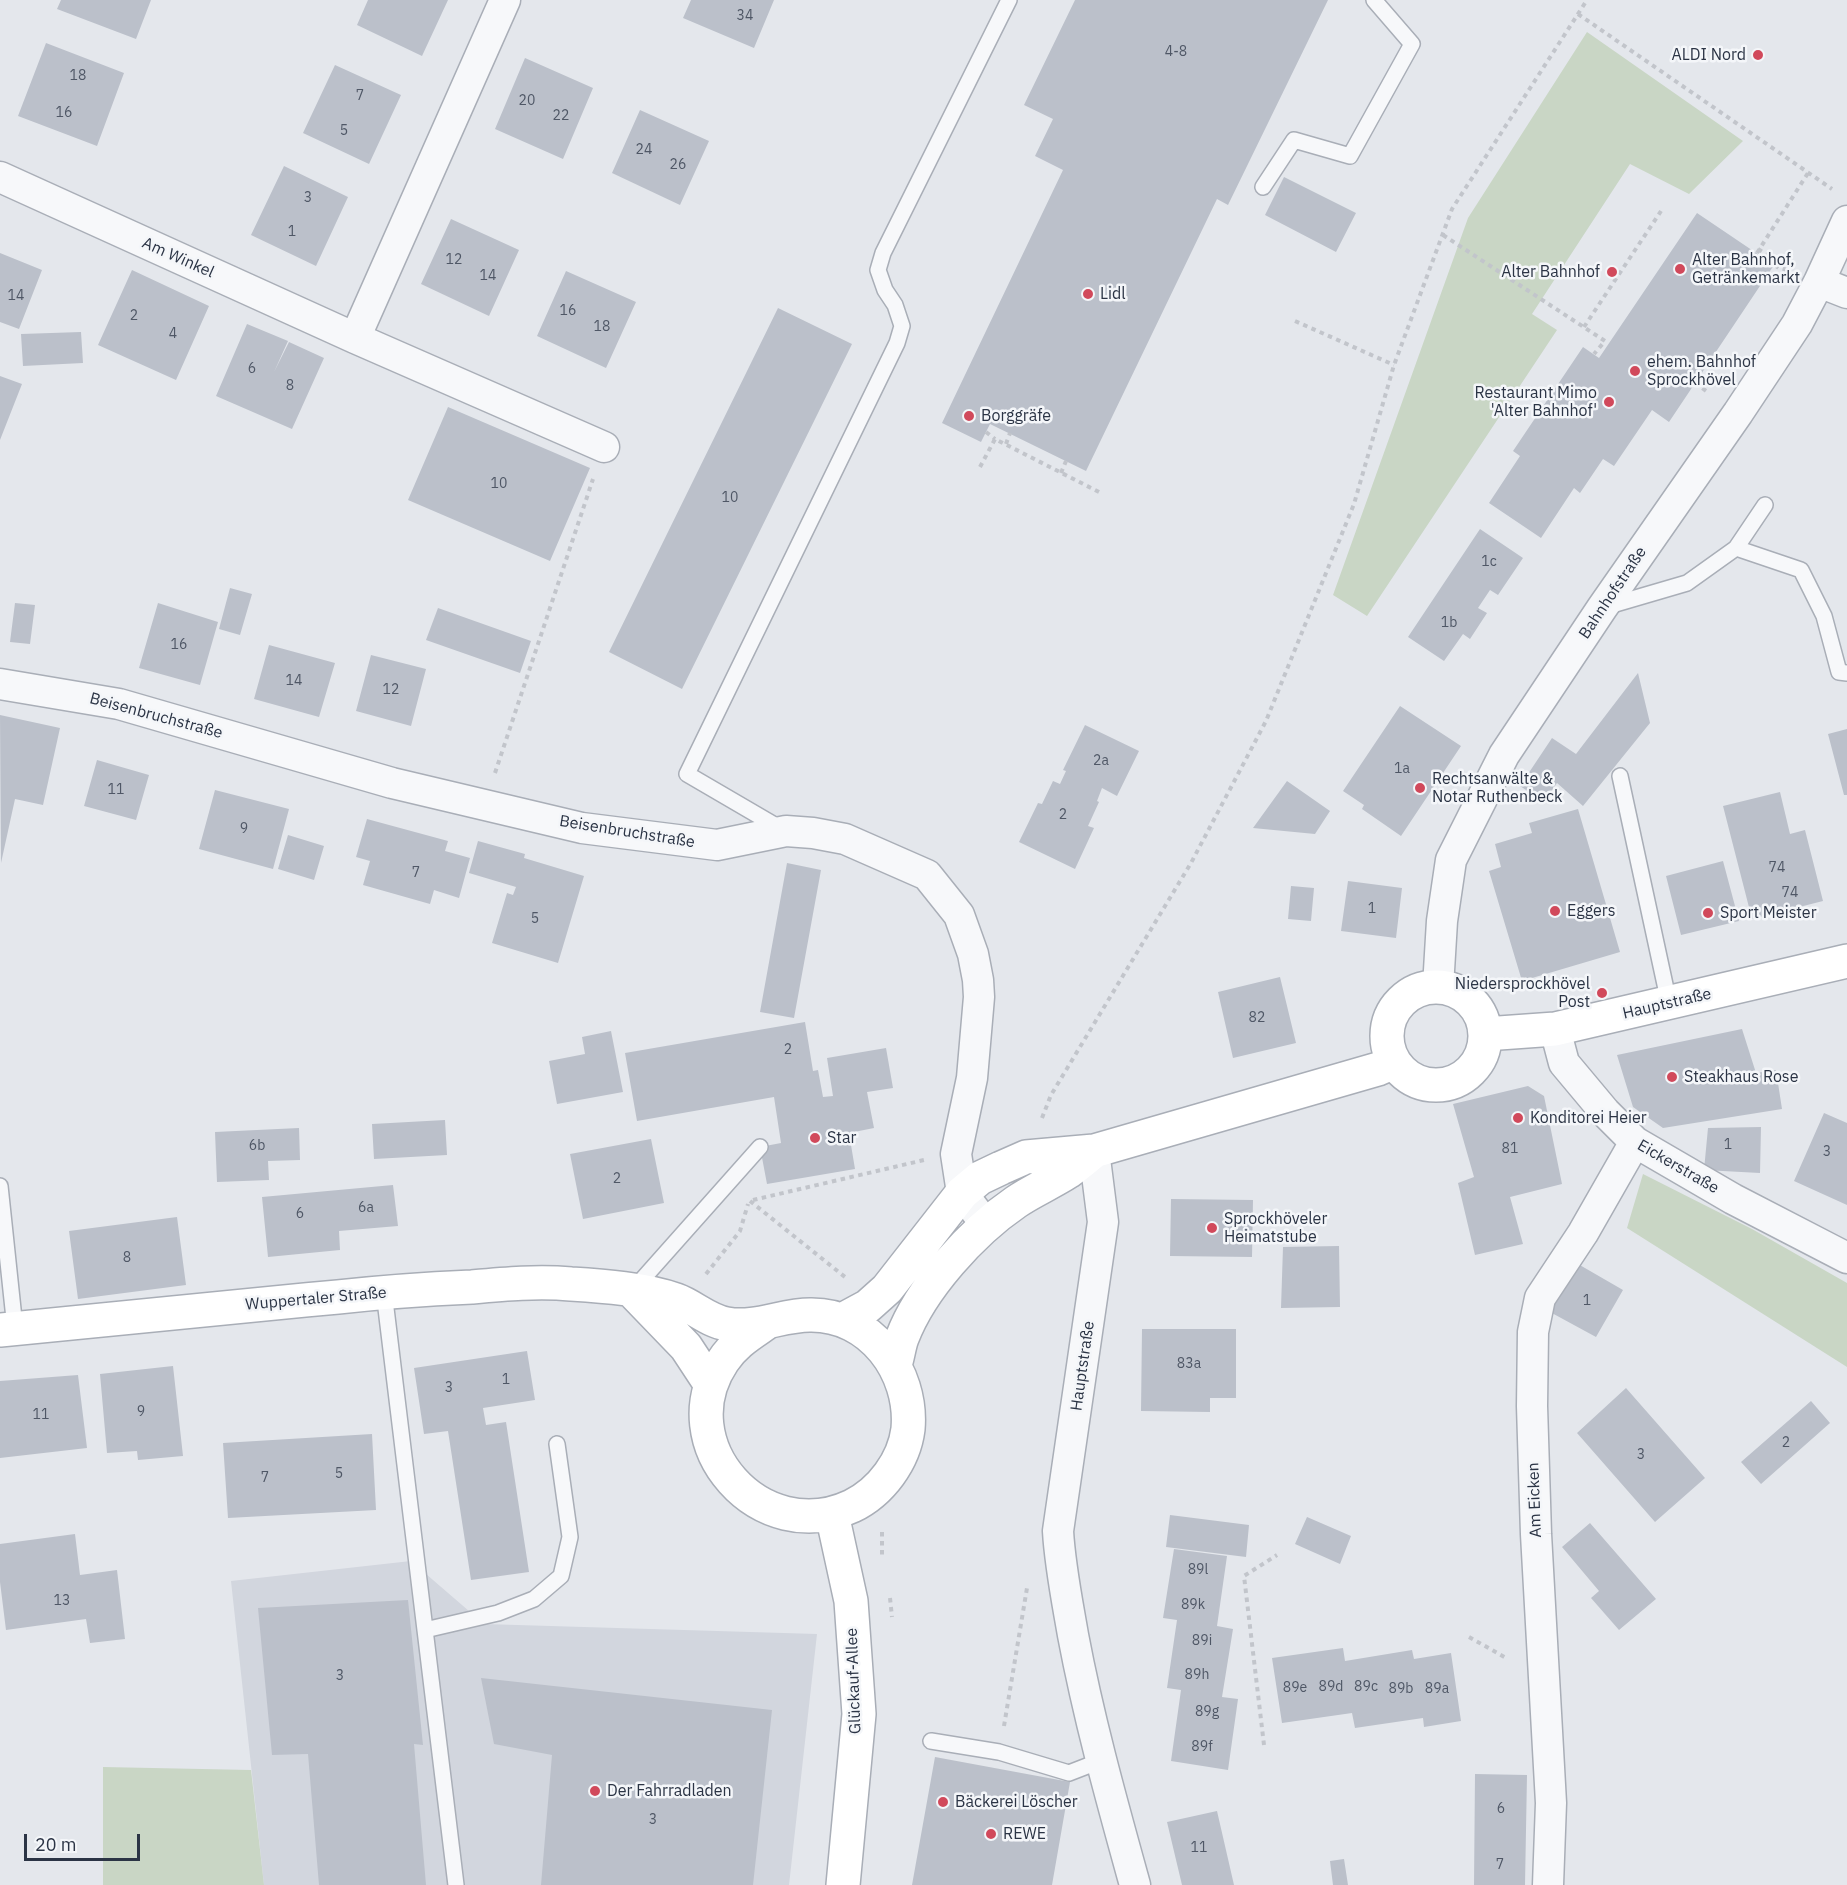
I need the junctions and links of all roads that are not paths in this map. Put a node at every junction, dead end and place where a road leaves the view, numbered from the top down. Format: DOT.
graph roads {
  1 [pos="505,0"];
  2 [pos="1009,0"];
  3 [pos="1374,0"];
  4 [pos="0,177"];
  5 [pos="1263,187"];
  6 [pos="1847,221"];
  7 [pos="1819,282"];
  8 [pos="1847,292"];
  9 [pos="355,338"];
  10 [pos="604,447"];
  11 [pos="1765,505"];
  12 [pos="1736,548"];
  13 [pos="1602,608"];
  14 [pos="1847,673"];
  15 [pos="0,684"];
  16 [pos="1620,776"];
  17 [pos="786,831"];
  18 [pos="1847,961"];
  19 [pos="1438,987"];
  20 [pos="1669,1004"];
  21 [pos="1555,1029"];
  22 [pos="1485,1034"];
  23 [pos="1394,1062"];
  24 [pos="1635,1143"];
  25 [pos="760,1147"];
  26 [pos="1094,1151"];
  27 [pos="0,1186"];
  28 [pos="962,1192"];
  29 [pos="987,1226"];
  30 [pos="1847,1258"];
  31 [pos="632,1291"];
  32 [pos="384,1292"];
  33 [pos="842,1320"];
  34 [pos="765,1324"];
  35 [pos="8,1329"];
  36 [pos="896,1365"];
  37 [pos="711,1385"];
  38 [pos="557,1444"];
  39 [pos="832,1514"];
  40 [pos="425,1630"];
  41 [pos="931,1742"];
  42 [pos="1100,1761"];
  43 [pos="456,1885"];
  44 [pos="843,1885"];
  45 [pos="1135,1885"];
  46 [pos="1548,1885"];
  1 -- 9 [label="street"];
  2 -- 17 [label="lane"];
  3 -- 5 [label="lane"];
  4 -- 9 [label="street, Am Winkel"];
  6 -- 7 [label="street, Bahnhofstraße"];
  7 -- 8 [label="street"];
  7 -- 13 [label="street, Bahnhofstraße"];
  9 -- 10 [label="street, Am Winkel"];
  11 -- 12 [label="lane"];
  12 -- 13 [label="lane"];
  12 -- 14 [label="lane"];
  13 -- 19 [label="street, Bahnhofstraße"];
  15 -- 17 [label="street, Beisenbruchstraße"];
  16 -- 20 [label="lane"];
  17 -- 28 [label="street, Beisenbruchstraße"];
  18 -- 20 [label="main road, Hauptstraße"];
  19 -- 22 [label="main road"];
  19 -- 23 [label="main road"];
  20 -- 21 [label="main road, Hauptstraße"];
  21 -- 22 [label="main road, Hauptstraße"];
  21 -- 24 [label="street, Eickerstraße"];
  22 -- 23 [label="main road"];
  23 -- 26 [label="main road"];
  24 -- 30 [label="street, Eickerstraße"];
  24 -- 46 [label="street, Am Eicken"];
  25 -- 31 [label="lane"];
  26 -- 28 [label="main road"];
  26 -- 29 [label="main road"];
  26 -- 42 [label="street, Hauptstraße"];
  27 -- 35 [label="lane"];
  28 -- 29 [label="street"];
  28 -- 33 [label="main road"];
  29 -- 36 [label="main road"];
  31 -- 32 [label="main road, Wuppertaler Straße"];
  31 -- 34 [label="main road, Wuppertaler Straße"];
  31 -- 37 [label="main road"];
  32 -- 35 [label="main road, Wuppertaler Straße"];
  32 -- 40 [label="lane"];
  33 -- 34 [label="main road"];
  33 -- 36 [label="main road"];
  34 -- 37 [label="main road"];
  36 -- 39 [label="main road"];
  37 -- 39 [label="main road"];
  38 -- 40 [label="lane"];
  39 -- 44 [label="main road, Glückauf-Allee"];
  40 -- 43 [label="lane"];
  41 -- 42 [label="lane"];
  42 -- 45 [label="street, Hauptstraße"];
}
